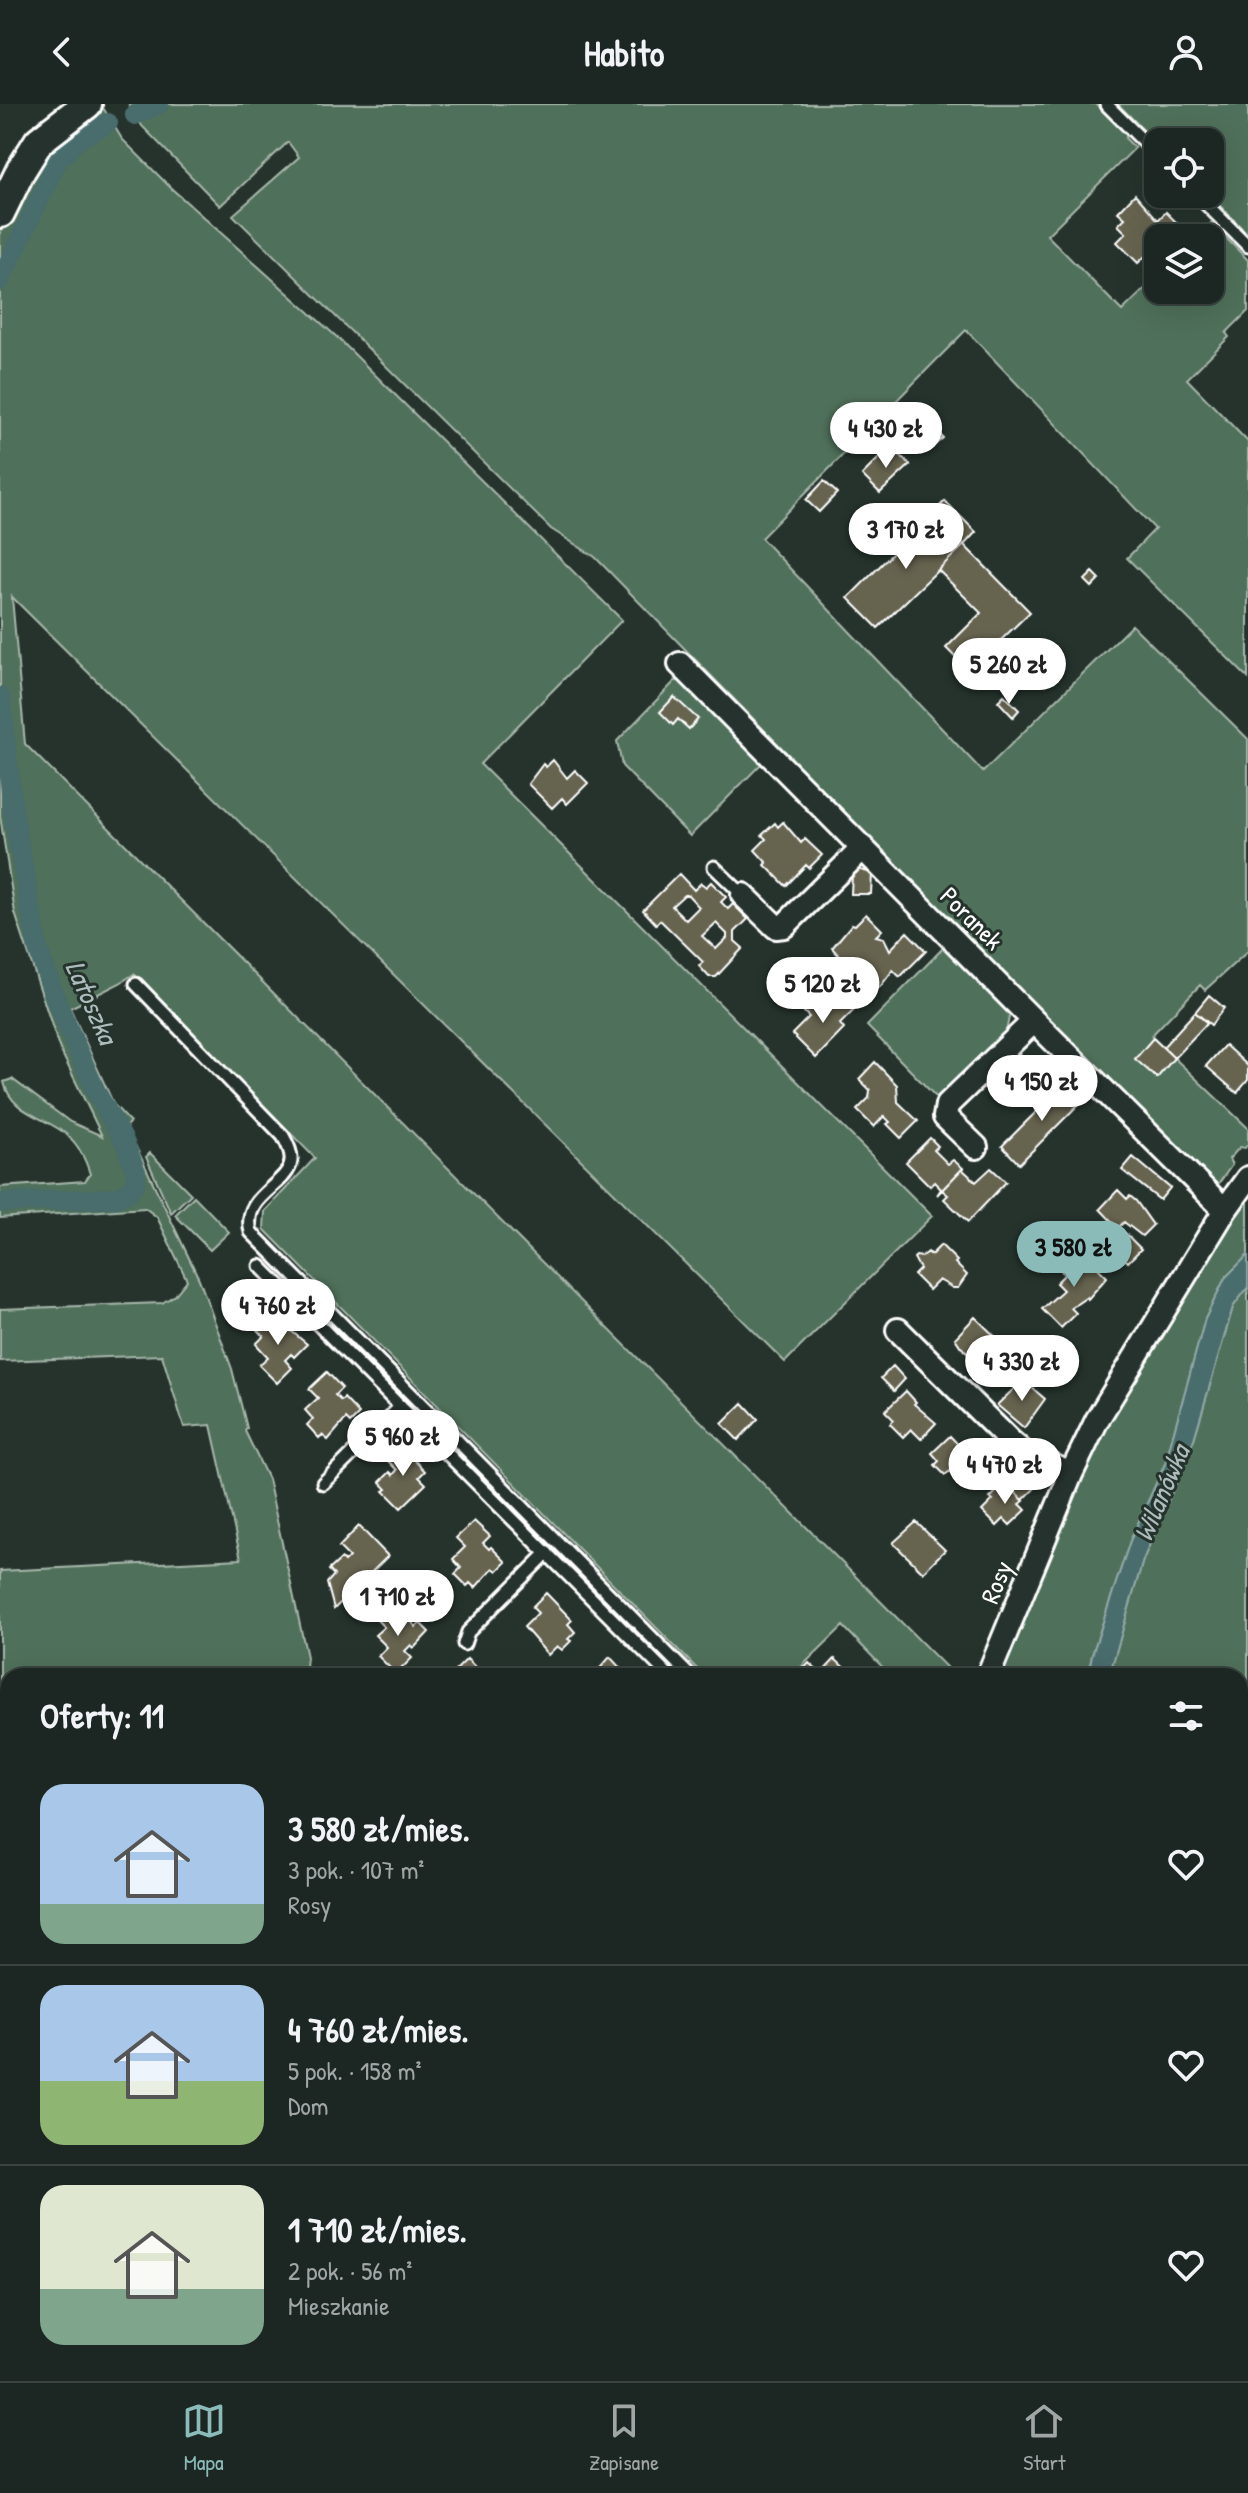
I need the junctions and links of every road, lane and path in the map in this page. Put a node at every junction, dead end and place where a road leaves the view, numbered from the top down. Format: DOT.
graph roads {
  1 [pos="87,104"];
  2 [pos="1106,104"];
  3 [pos="1144,142"];
  4 [pos="1210,208"];
  5 [pos="0,213"];
  6 [pos="1248,246"];
  7 [pos="680,664"];
  8 [pos="863,848"];
  9 [pos="714,867"];
  10 [pos="743,895"];
  11 [pos="136,984"];
  12 [pos="1034,1021"];
  13 [pos="976,1147"];
  14 [pos="1248,1178"];
  15 [pos="1225,1210"];
  16 [pos="260,1266"];
  17 [pos="898,1330"];
  18 [pos="401,1406"];
  19 [pos="1071,1474"];
  20 [pos="323,1483"];
  21 [pos="547,1553"];
  22 [pos="468,1632"];
  23 [pos="454,1634"];
  24 [pos="464,1644"];
  25 [pos="661,1668"];
  26 [pos="682,1668"];
  27 [pos="991,1668"];
  1 -- 5 [label="street"];
  2 -- 3 [label="lane"];
  4 -- 6 [label="lane"];
  7 -- 8 [label="street, Poranek"];
  8 -- 10 [label="street"];
  8 -- 12 [label="street, Poranek"];
  9 -- 10 [label="lane"];
  11 -- 26 [label="lane"];
  12 -- 13 [label="street"];
  12 -- 15 [label="street, Poranek"];
  14 -- 15 [label="street, Rosy"];
  15 -- 19 [label="street, Rosy"];
  16 -- 18 [label="lane"];
  17 -- 19 [label="street"];
  18 -- 20 [label="lane"];
  18 -- 21 [label="lane"];
  19 -- 27 [label="street, Rosy"];
  21 -- 22 [label="lane"];
  21 -- 25 [label="lane"];
  22 -- 23 [label="lane"];
  22 -- 24 [label="lane"];
}
